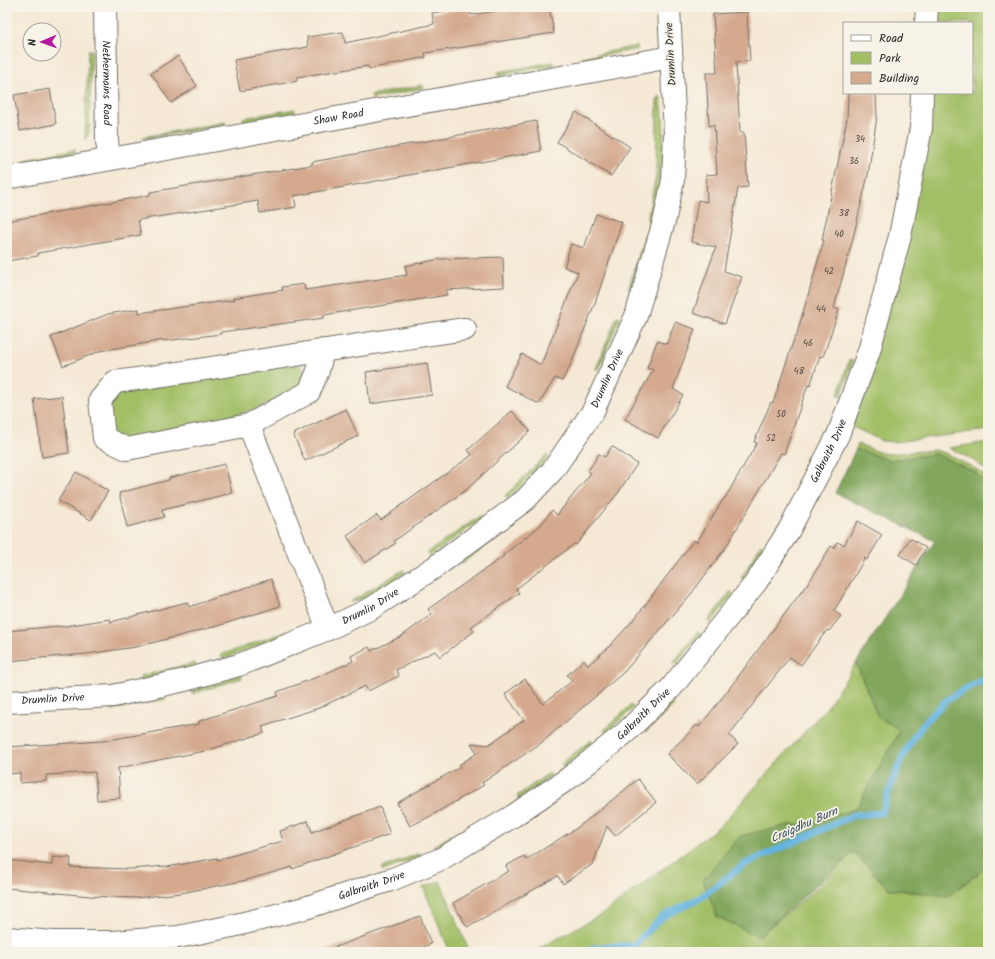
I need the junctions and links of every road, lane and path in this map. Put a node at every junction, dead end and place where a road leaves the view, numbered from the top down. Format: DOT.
graph roads {
  1 [pos="105,7"];
  2 [pos="669,7"];
  3 [pos="927,7"];
  4 [pos="926,22"];
  5 [pos="671,57"];
  6 [pos="922,94"];
  7 [pos="110,159"];
  8 [pos="7,178"];
  9 [pos="465,329"];
  10 [pos="324,350"];
  11 [pos="248,425"];
  12 [pos="328,629"];
  13 [pos="7,702"];
  14 [pos="7,938"];
  1 -- 7 [label="street, Nethermains Road"];
  2 -- 5 [label="street, Drumlin Drive"];
  3 -- 4 [label="street"];
  5 -- 7 [label="street, Shaw Road"];
  5 -- 12 [label="street, Drumlin Drive"];
  6 -- 14 [label="street, Galbraith Drive"];
  7 -- 8 [label="street, Shaw Road"];
  9 -- 10 [label="street"];
  10 -- 11 [label="street"];
  10 -- 11 [label="street"];
  11 -- 12 [label="street, Drumlin Drive"];
  12 -- 13 [label="street, Drumlin Drive"];
}
